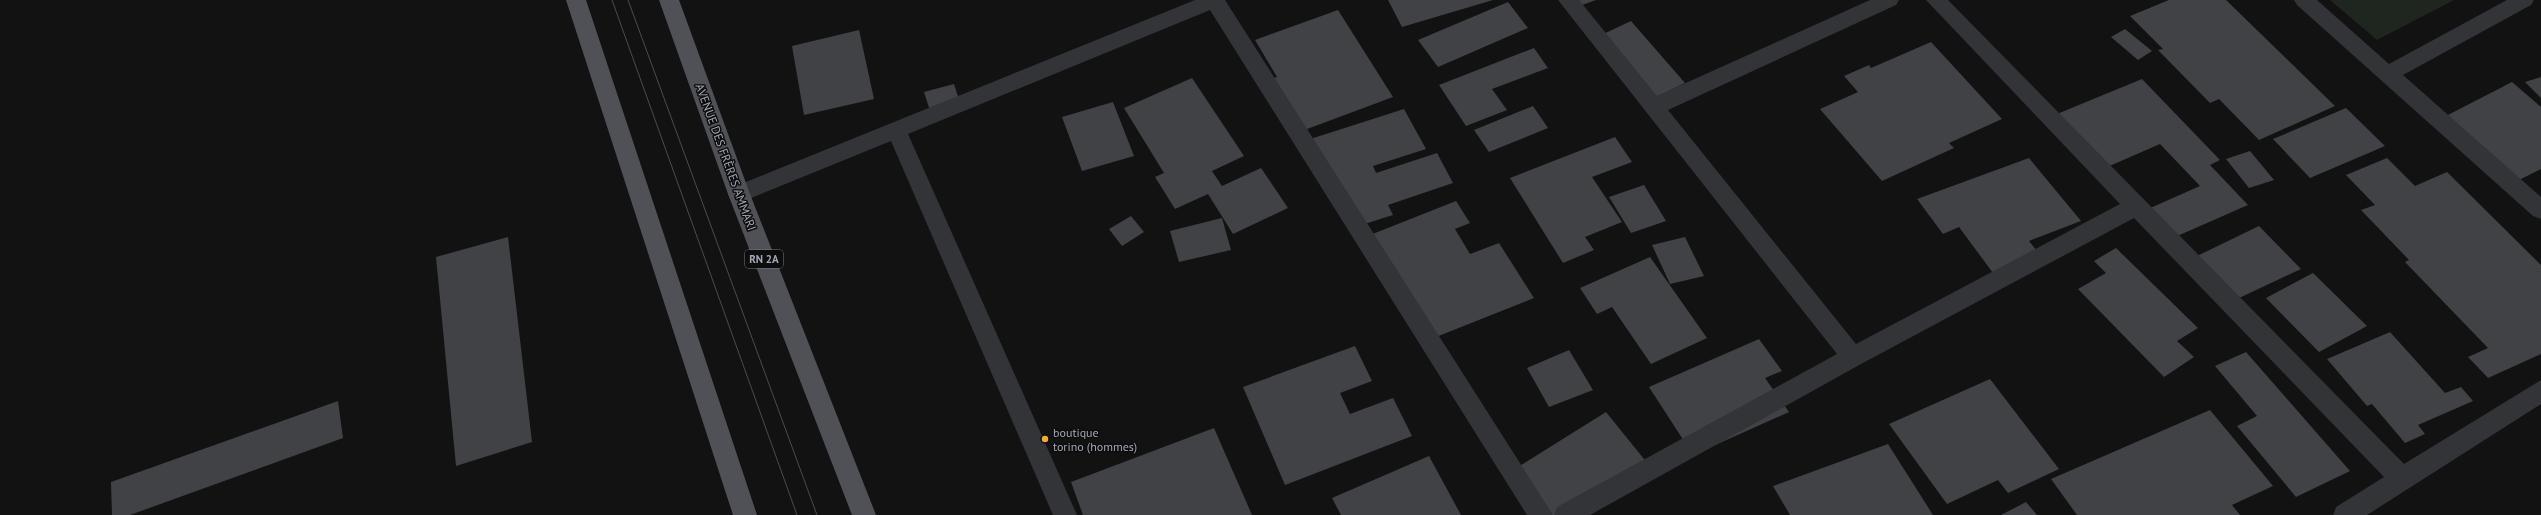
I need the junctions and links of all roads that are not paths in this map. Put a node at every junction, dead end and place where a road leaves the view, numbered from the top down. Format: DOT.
graph roads {
  1 [pos="576,0"];
  2 [pos="669,0"];
  3 [pos="1215,0"];
  4 [pos="1568,0"];
  5 [pos="1890,0"];
  6 [pos="1936,0"];
  7 [pos="2304,0"];
  8 [pos="2519,1"];
  9 [pos="2388,74"];
  10 [pos="1654,107"];
  11 [pos="896,130"];
  12 [pos="738,194"];
  13 [pos="2136,206"];
  14 [pos="2541,210"];
  15 [pos="1853,357"];
  16 [pos="2541,391"];
  17 [pos="2402,479"];
  18 [pos="745,515"];
  19 [pos="864,515"];
  20 [pos="1065,515"];
  21 [pos="1541,515"];
  22 [pos="1566,515"];
  23 [pos="2345,515"];
  1 -- 18 [label="main road"];
  2 -- 12 [label="main road, AVENUE DES FRÈRES AMMARI / RN 2A"];
  3 -- 11 [label="street"];
  3 -- 21 [label="street"];
  4 -- 10 [label="street"];
  5 -- 10 [label="street"];
  6 -- 13 [label="street"];
  7 -- 9 [label="street"];
  8 -- 9 [label="street"];
  9 -- 14 [label="street"];
  10 -- 15 [label="street"];
  11 -- 12 [label="street"];
  11 -- 20 [label="street"];
  12 -- 19 [label="main road, AVENUE DES FRÈRES AMMARI / RN 2A"];
  13 -- 15 [label="street"];
  13 -- 17 [label="street"];
  15 -- 22 [label="street"];
  16 -- 17 [label="street"];
  17 -- 23 [label="street"];
}
